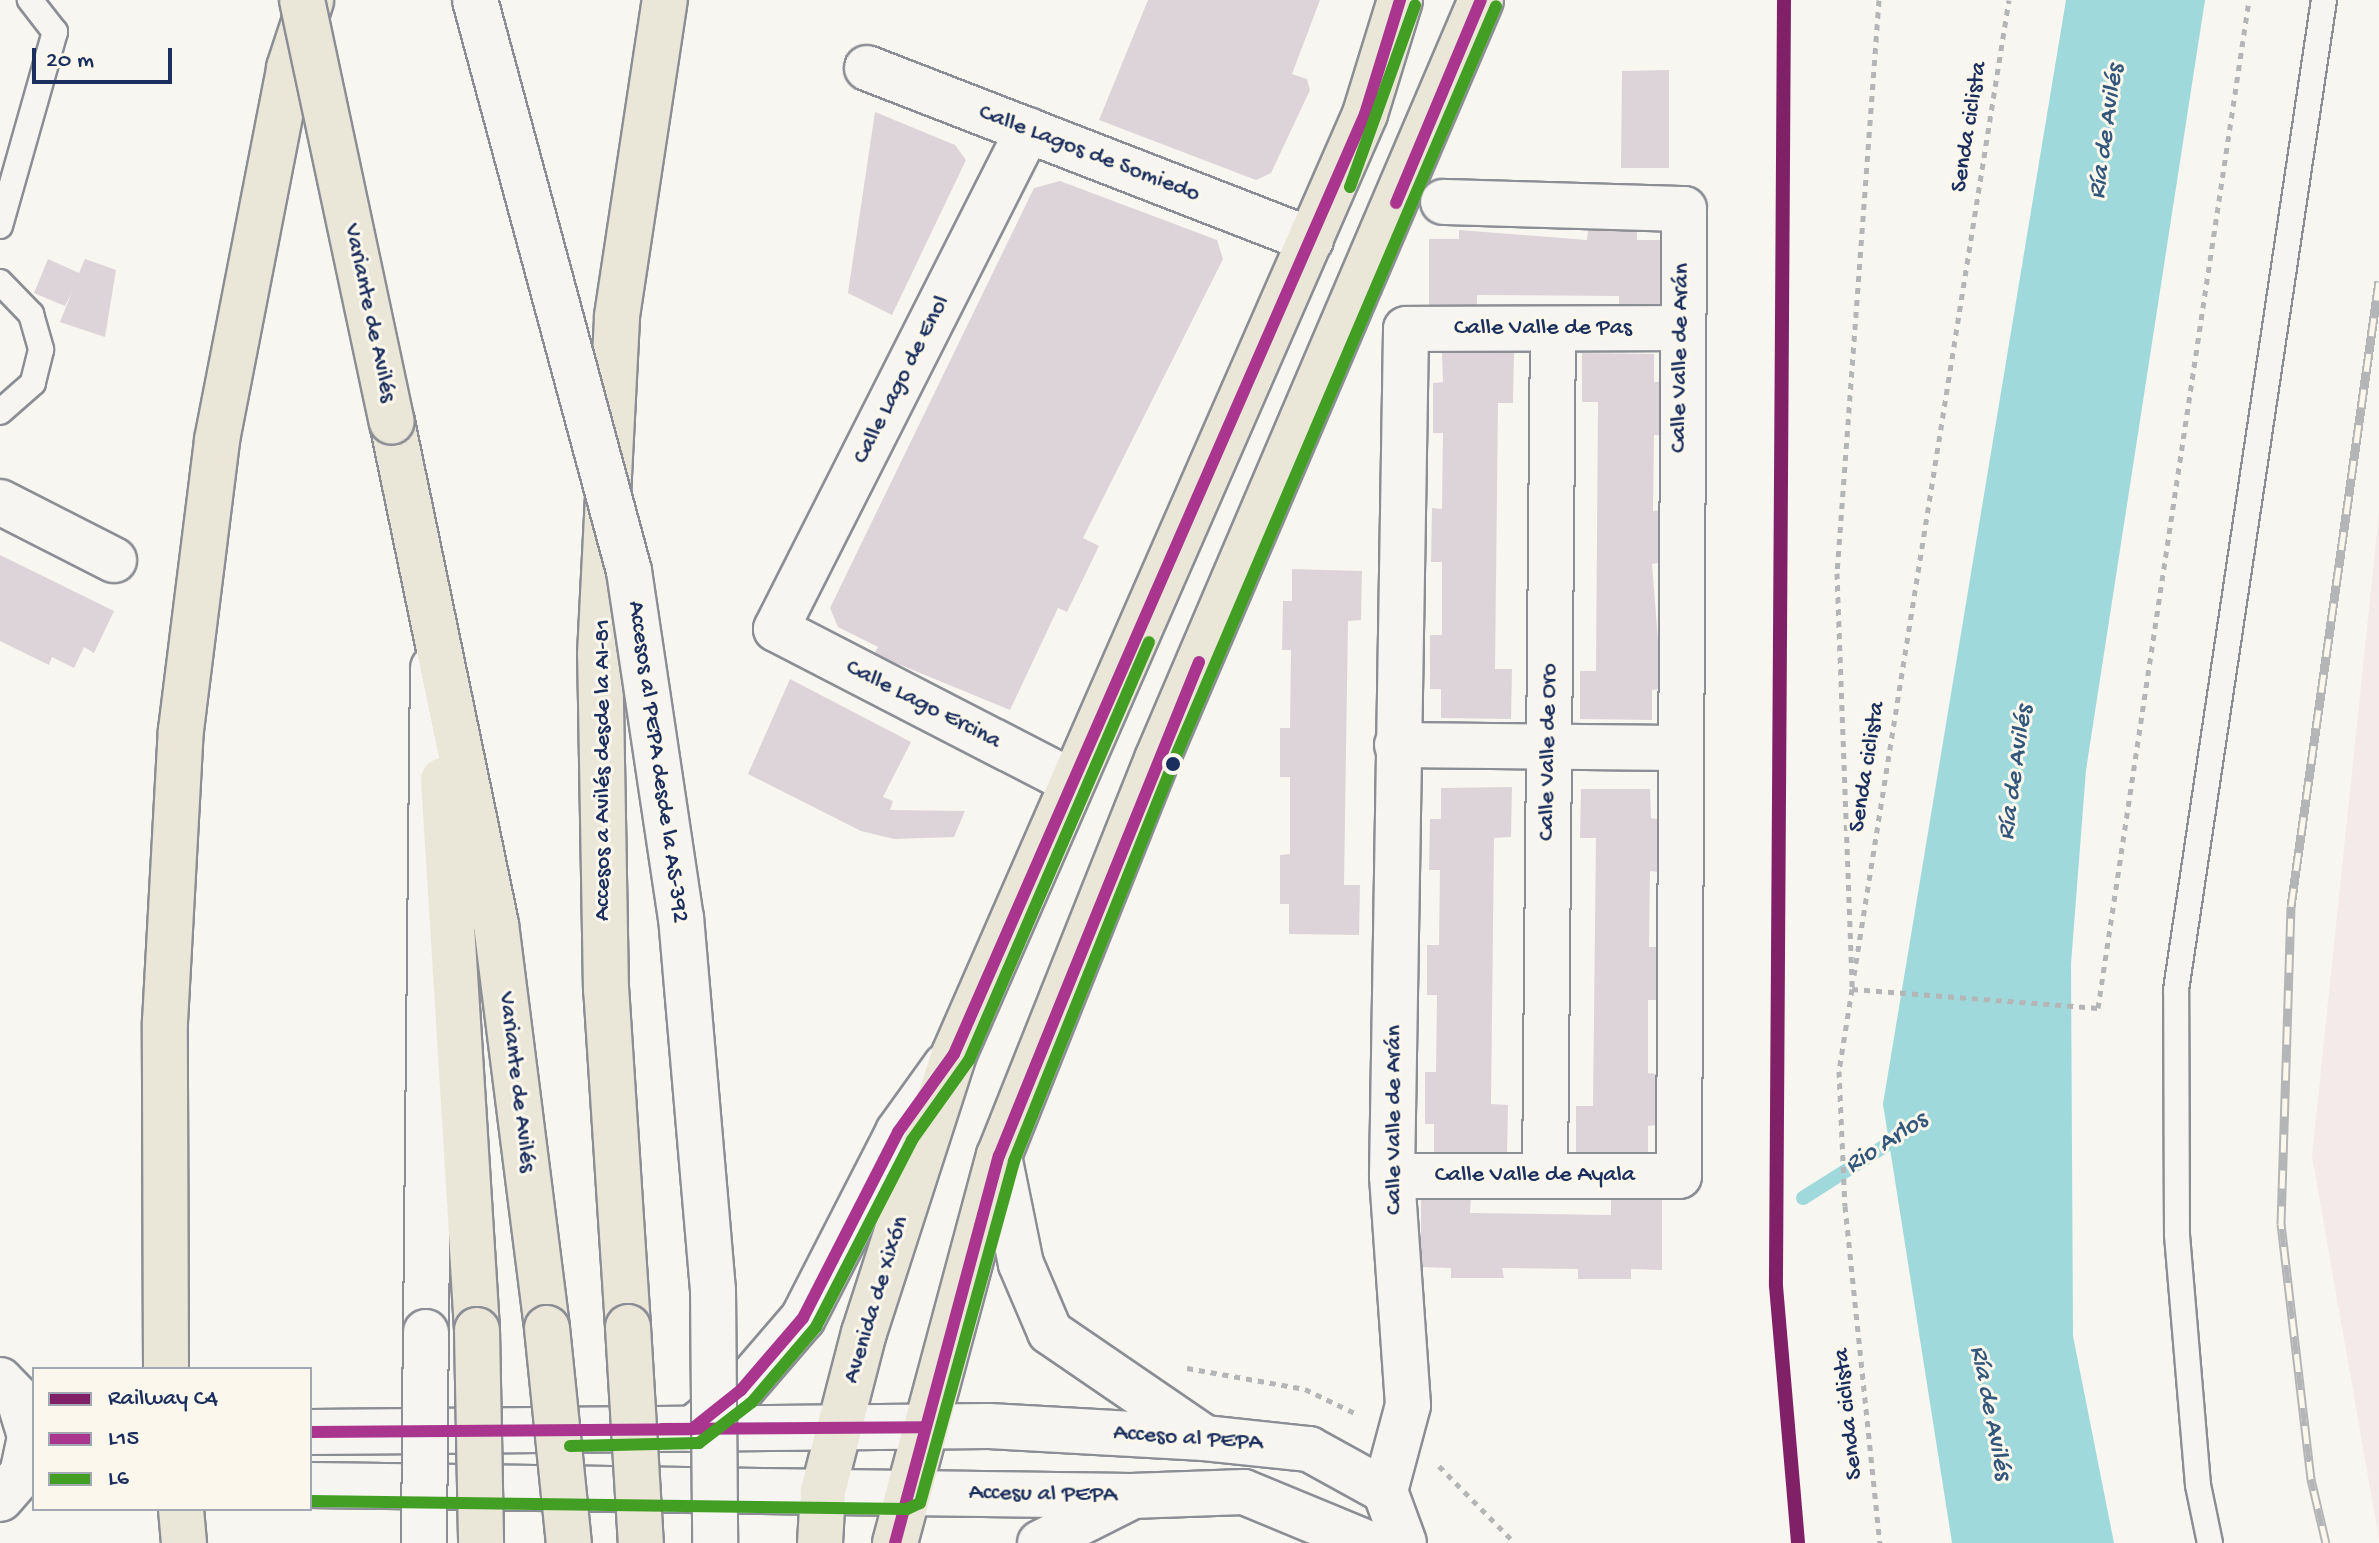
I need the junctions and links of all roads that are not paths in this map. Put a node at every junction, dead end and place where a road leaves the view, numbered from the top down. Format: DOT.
graph roads {
  1 [pos="30,0"];
  2 [pos="302,0"];
  3 [pos="312,0"];
  4 [pos="475,0"];
  5 [pos="665,0"];
  6 [pos="1400,0"];
  7 [pos="1481,0"];
  8 [pos="2324,0"];
  9 [pos="867,68"];
  10 [pos="1028,130"];
  11 [pos="1443,202"];
  12 [pos="0,226"];
  13 [pos="1311,240"];
  14 [pos="0,282"];
  15 [pos="1680,328"];
  16 [pos="1406,329"];
  17 [pos="1553,329"];
  18 [pos="0,412"];
  19 [pos="0,502"];
  20 [pos="114,560"];
  21 [pos="434,626"];
  22 [pos="776,629"];
  23 [pos="1397,745"];
  24 [pos="1549,747"];
  25 [pos="1678,748"];
  26 [pos="1070,781"];
  27 [pos="954,1054"];
  28 [pos="999,1156"];
  29 [pos="1392,1176"];
  30 [pos="1545,1176"];
  31 [pos="1679,1176"];
  32 [pos="165,1355"];
  33 [pos="18,1395"];
  34 [pos="840,1427"];
  35 [pos="925,1427"];
  36 [pos="692,1429"];
  37 [pos="312,1432"];
  38 [pos="1204,1438"];
  39 [pos="312,1485"];
  40 [pos="823,1491"];
  41 [pos="1385,1491"];
  42 [pos="907,1493"];
  43 [pos="32,1495"];
  44 [pos="1131,1496"];
  45 [pos="0,1500"];
  46 [pos="181,1511"];
  47 [pos="184,1543"];
  48 [pos="424,1543"];
  49 [pos="481,1543"];
  50 [pos="569,1543"];
  51 [pos="641,1543"];
  52 [pos="715,1543"];
  53 [pos="820,1543"];
  54 [pos="895,1543"];
  55 [pos="1040,1543"];
  56 [pos="1367,1543"];
  57 [pos="1404,1543"];
  58 [pos="2210,1543"];
  1 -- 12 [label="lane"];
  2 -- 21 [label="main road, Variante de Avilés, bridge"];
  3 -- 32 [label="main road"];
  4 -- 52 [label="street, Accesos al PEPA desde la AS-392, bridge"];
  5 -- 51 [label="main road, Accesos a Avilés desde la AI-81, bridge"];
  6 -- 13 [label="main road, Avenida de Xixón"];
  7 -- 28 [label="main road"];
  8 -- 58 [label="lane"];
  9 -- 10 [label="street, Calle Lagos de Somiedo"];
  10 -- 13 [label="street, Calle Lagos de Somiedo"];
  10 -- 22 [label="street, Calle Lago de Enol"];
  11 -- 15 [label="street, Calle Valle de Arán"];
  13 -- 26 [label="main road, Avenida de Xixón"];
  14 -- 18 [label="lane"];
  15 -- 17 [label="street, Calle Valle de Pas"];
  15 -- 25 [label="street, Calle Valle de Arán"];
  16 -- 17 [label="street, Calle Valle de Pas"];
  16 -- 23 [label="street, Calle Valle de Arán"];
  17 -- 24 [label="street, Calle Valle de Oro"];
  19 -- 20 [label="street"];
  21 -- 48 [label="street, bridge"];
  21 -- 49 [label="main road, Variante de Avilés, bridge"];
  21 -- 50 [label="main road, Variante de Avilés, bridge"];
  22 -- 26 [label="street, Calle Lago Ercina"];
  23 -- 24 [label="street"];
  23 -- 29 [label="street, Calle Valle de Arán"];
  24 -- 25 [label="street"];
  24 -- 30 [label="street, Calle Valle de Oro"];
  25 -- 31 [label="street, Calle Valle de Arán"];
  26 -- 27 [label="main road, Avenida de Xixón"];
  27 -- 34 [label="main road, Avenida de Xixón"];
  27 -- 36 [label="street"];
  28 -- 35 [label="main road"];
  28 -- 38 [label="street"];
  29 -- 30 [label="street, Calle Valle de Ayala"];
  29 -- 41 [label="street, Calle Valle de Arán"];
  30 -- 31 [label="street, Calle Valle de Ayala"];
  33 -- 45 [label="street"];
  34 -- 35 [label="street, Acceso al PEPA"];
  34 -- 36 [label="street, Acceso al PEPA"];
  34 -- 40 [label="main road, Avenida de Xixón"];
  35 -- 38 [label="street, Acceso al PEPA"];
  35 -- 42 [label="main road"];
  36 -- 37 [label="street, Acceso al PEPA"];
  38 -- 41 [label="street, Acceso al PEPA"];
  39 -- 40 [label="street, Accesu al PEPA"];
  40 -- 42 [label="street, Accesu al PEPA"];
  40 -- 53 [label="main road, Avenida de Xixón"];
  41 -- 57 [label="street"];
  42 -- 44 [label="street, Accesu al PEPA"];
  42 -- 54 [label="main road"];
  43 -- 45 [label="street"];
  44 -- 55 [label="street, Accesu al PEPA"];
  44 -- 56 [label="street, Accesu al PEPA"];
  46 -- 47 [label="main road"];
}
